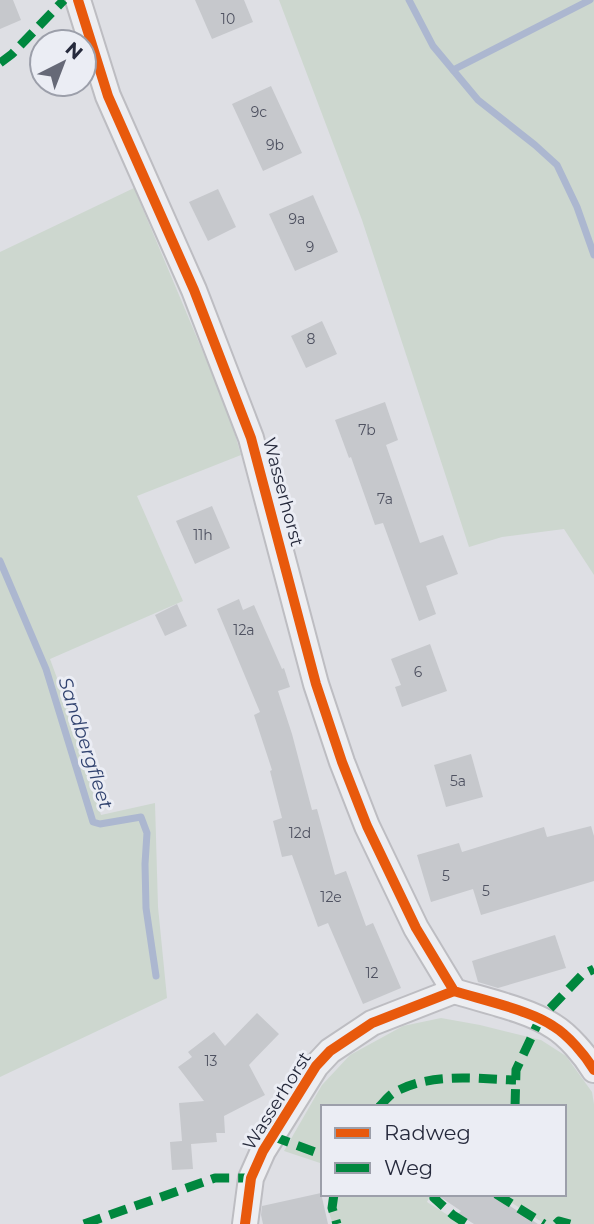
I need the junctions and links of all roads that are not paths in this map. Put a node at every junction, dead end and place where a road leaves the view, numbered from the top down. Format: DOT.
graph roads {
  1 [pos="78,0"];
  2 [pos="454,991"];
  3 [pos="594,1070"];
  4 [pos="244,1224"];
  1 -- 2 [label="street, Wasserhorst"];
  2 -- 3 [label="street"];
  2 -- 4 [label="street, Wasserhorst"];
}
